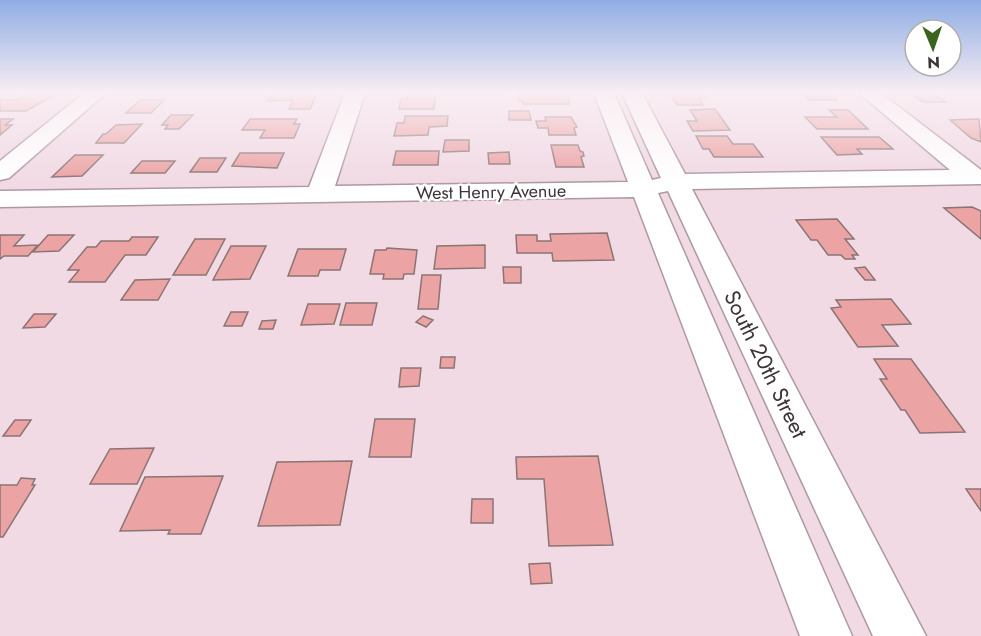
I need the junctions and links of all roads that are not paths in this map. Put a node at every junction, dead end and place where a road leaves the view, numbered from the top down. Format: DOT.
graph roads {
  1 [pos="60,123"];
  2 [pos="345,123"];
  3 [pos="622,123"];
  4 [pos="641,123"];
  5 [pos="907,123"];
  6 [pos="0,173"];
  7 [pos="977,177"];
  8 [pos="660,186"];
  9 [pos="319,195"];
  10 [pos="0,199"];
  11 [pos="826,636"];
  12 [pos="900,636"];
  1 -- 6 [label="street"];
  2 -- 9 [label="street"];
  3 -- 8 [label="street, South 20th Street"];
  4 -- 8 [label="street, South 20th Street"];
  5 -- 7 [label="street"];
  7 -- 8 [label="street, West Henry Avenue"];
  8 -- 9 [label="street, West Henry Avenue"];
  8 -- 11 [label="street, South 20th Street"];
  8 -- 12 [label="street, South 20th Street"];
  9 -- 10 [label="street, West Henry Avenue"];
}
